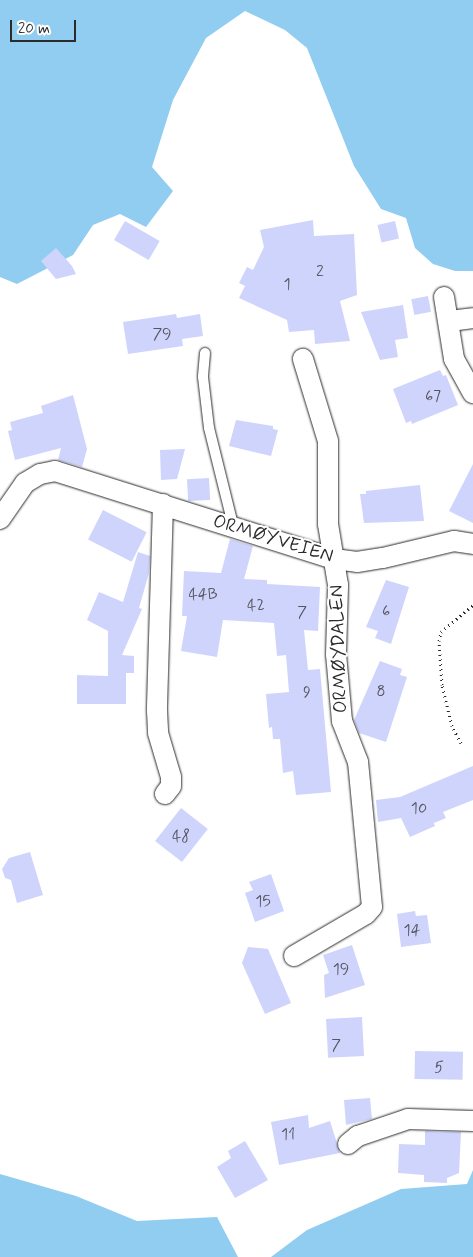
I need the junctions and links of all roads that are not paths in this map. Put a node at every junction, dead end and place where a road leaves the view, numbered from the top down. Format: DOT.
graph roads {
  1 [pos="444,297"];
  2 [pos="473,318"];
  3 [pos="450,321"];
  4 [pos="205,353"];
  5 [pos="303,359"];
  6 [pos="473,393"];
  7 [pos="163,504"];
  8 [pos="0,519"];
  9 [pos="233,525"];
  10 [pos="473,544"];
  11 [pos="334,559"];
  12 [pos="165,794"];
  13 [pos="294,956"];
  14 [pos="473,1121"];
  15 [pos="348,1144"];
  1 -- 3 [label="street"];
  2 -- 3 [label="street"];
  3 -- 6 [label="street"];
  4 -- 9 [label="lane"];
  5 -- 11 [label="street, ORMØYDALEN"];
  7 -- 8 [label="street, ORMØYVEIEN"];
  7 -- 9 [label="street, ORMØYVEIEN"];
  7 -- 12 [label="street"];
  9 -- 11 [label="street, ORMØYVEIEN"];
  10 -- 11 [label="street, ORMØYVEIEN"];
  11 -- 13 [label="street, ORMØYDALEN"];
  14 -- 15 [label="street"];
}
